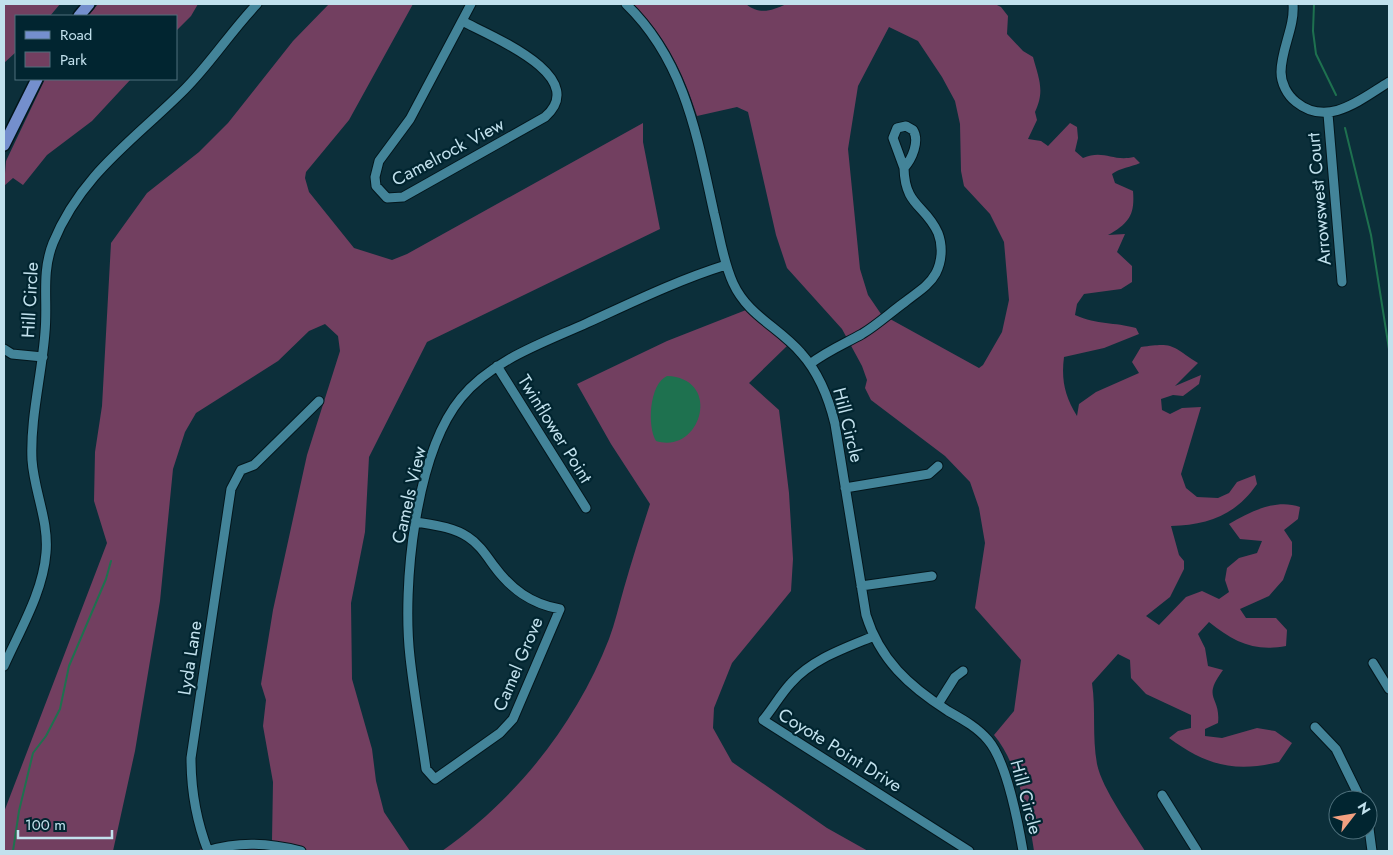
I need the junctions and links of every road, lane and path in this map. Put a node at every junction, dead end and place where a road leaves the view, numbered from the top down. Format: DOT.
graph roads {
  1 [pos="89,4"];
  2 [pos="258,4"];
  3 [pos="471,4"];
  4 [pos="626,4"];
  5 [pos="1293,4"];
  6 [pos="80,15"];
  7 [pos="462,21"];
  8 [pos="36,80"];
  9 [pos="1389,82"];
  10 [pos="1328,114"];
  11 [pos="4,144"];
  12 [pos="904,168"];
  13 [pos="726,265"];
  14 [pos="1342,282"];
  15 [pos="6,353"];
  16 [pos="43,357"];
  17 [pos="810,364"];
  18 [pos="497,366"];
  19 [pos="319,401"];
  20 [pos="938,466"];
  21 [pos="845,488"];
  22 [pos="586,508"];
  23 [pos="416,522"];
  24 [pos="932,576"];
  25 [pos="861,586"];
  26 [pos="874,636"];
  27 [pos="1373,663"];
  28 [pos="4,666"];
  29 [pos="963,671"];
  30 [pos="1389,689"];
  31 [pos="938,704"];
  32 [pos="1315,727"];
  33 [pos="435,779"];
  34 [pos="1356,790"];
  35 [pos="1162,795"];
  36 [pos="208,851"];
  37 [pos="301,851"];
  38 [pos="969,851"];
  39 [pos="1021,851"];
  40 [pos="1197,851"];
  1 -- 6 [label="main road"];
  2 -- 16 [label="street, Hill Circle"];
  3 -- 7 [label="street, Camelrock View"];
  4 -- 13 [label="street, Hill Circle"];
  5 -- 10 [label="street"];
  7 -- 7 [label="street, Camelrock View"];
  8 -- 11 [label="main road"];
  9 -- 10 [label="street"];
  10 -- 14 [label="street, Arrowswest Court"];
  12 -- 17 [label="street"];
  13 -- 17 [label="street, Hill Circle"];
  13 -- 18 [label="street, Camels View"];
  15 -- 16 [label="street"];
  16 -- 28 [label="street, Hill Circle"];
  17 -- 21 [label="street, Hill Circle"];
  18 -- 22 [label="street, Twinflower Point"];
  18 -- 23 [label="street, Camels View"];
  19 -- 36 [label="street, Lyda Lane"];
  20 -- 21 [label="street"];
  21 -- 25 [label="street, Hill Circle"];
  23 -- 33 [label="street, Camels View"];
  23 -- 33 [label="street, Camel Grove"];
  24 -- 25 [label="street"];
  25 -- 26 [label="street, Hill Circle"];
  26 -- 31 [label="street, Hill Circle"];
  26 -- 38 [label="street, Coyote Point Drive"];
  27 -- 30 [label="street"];
  29 -- 31 [label="street"];
  31 -- 39 [label="street, Hill Circle"];
  32 -- 34 [label="street"];
  35 -- 40 [label="street"];
  36 -- 37 [label="street"];
}
